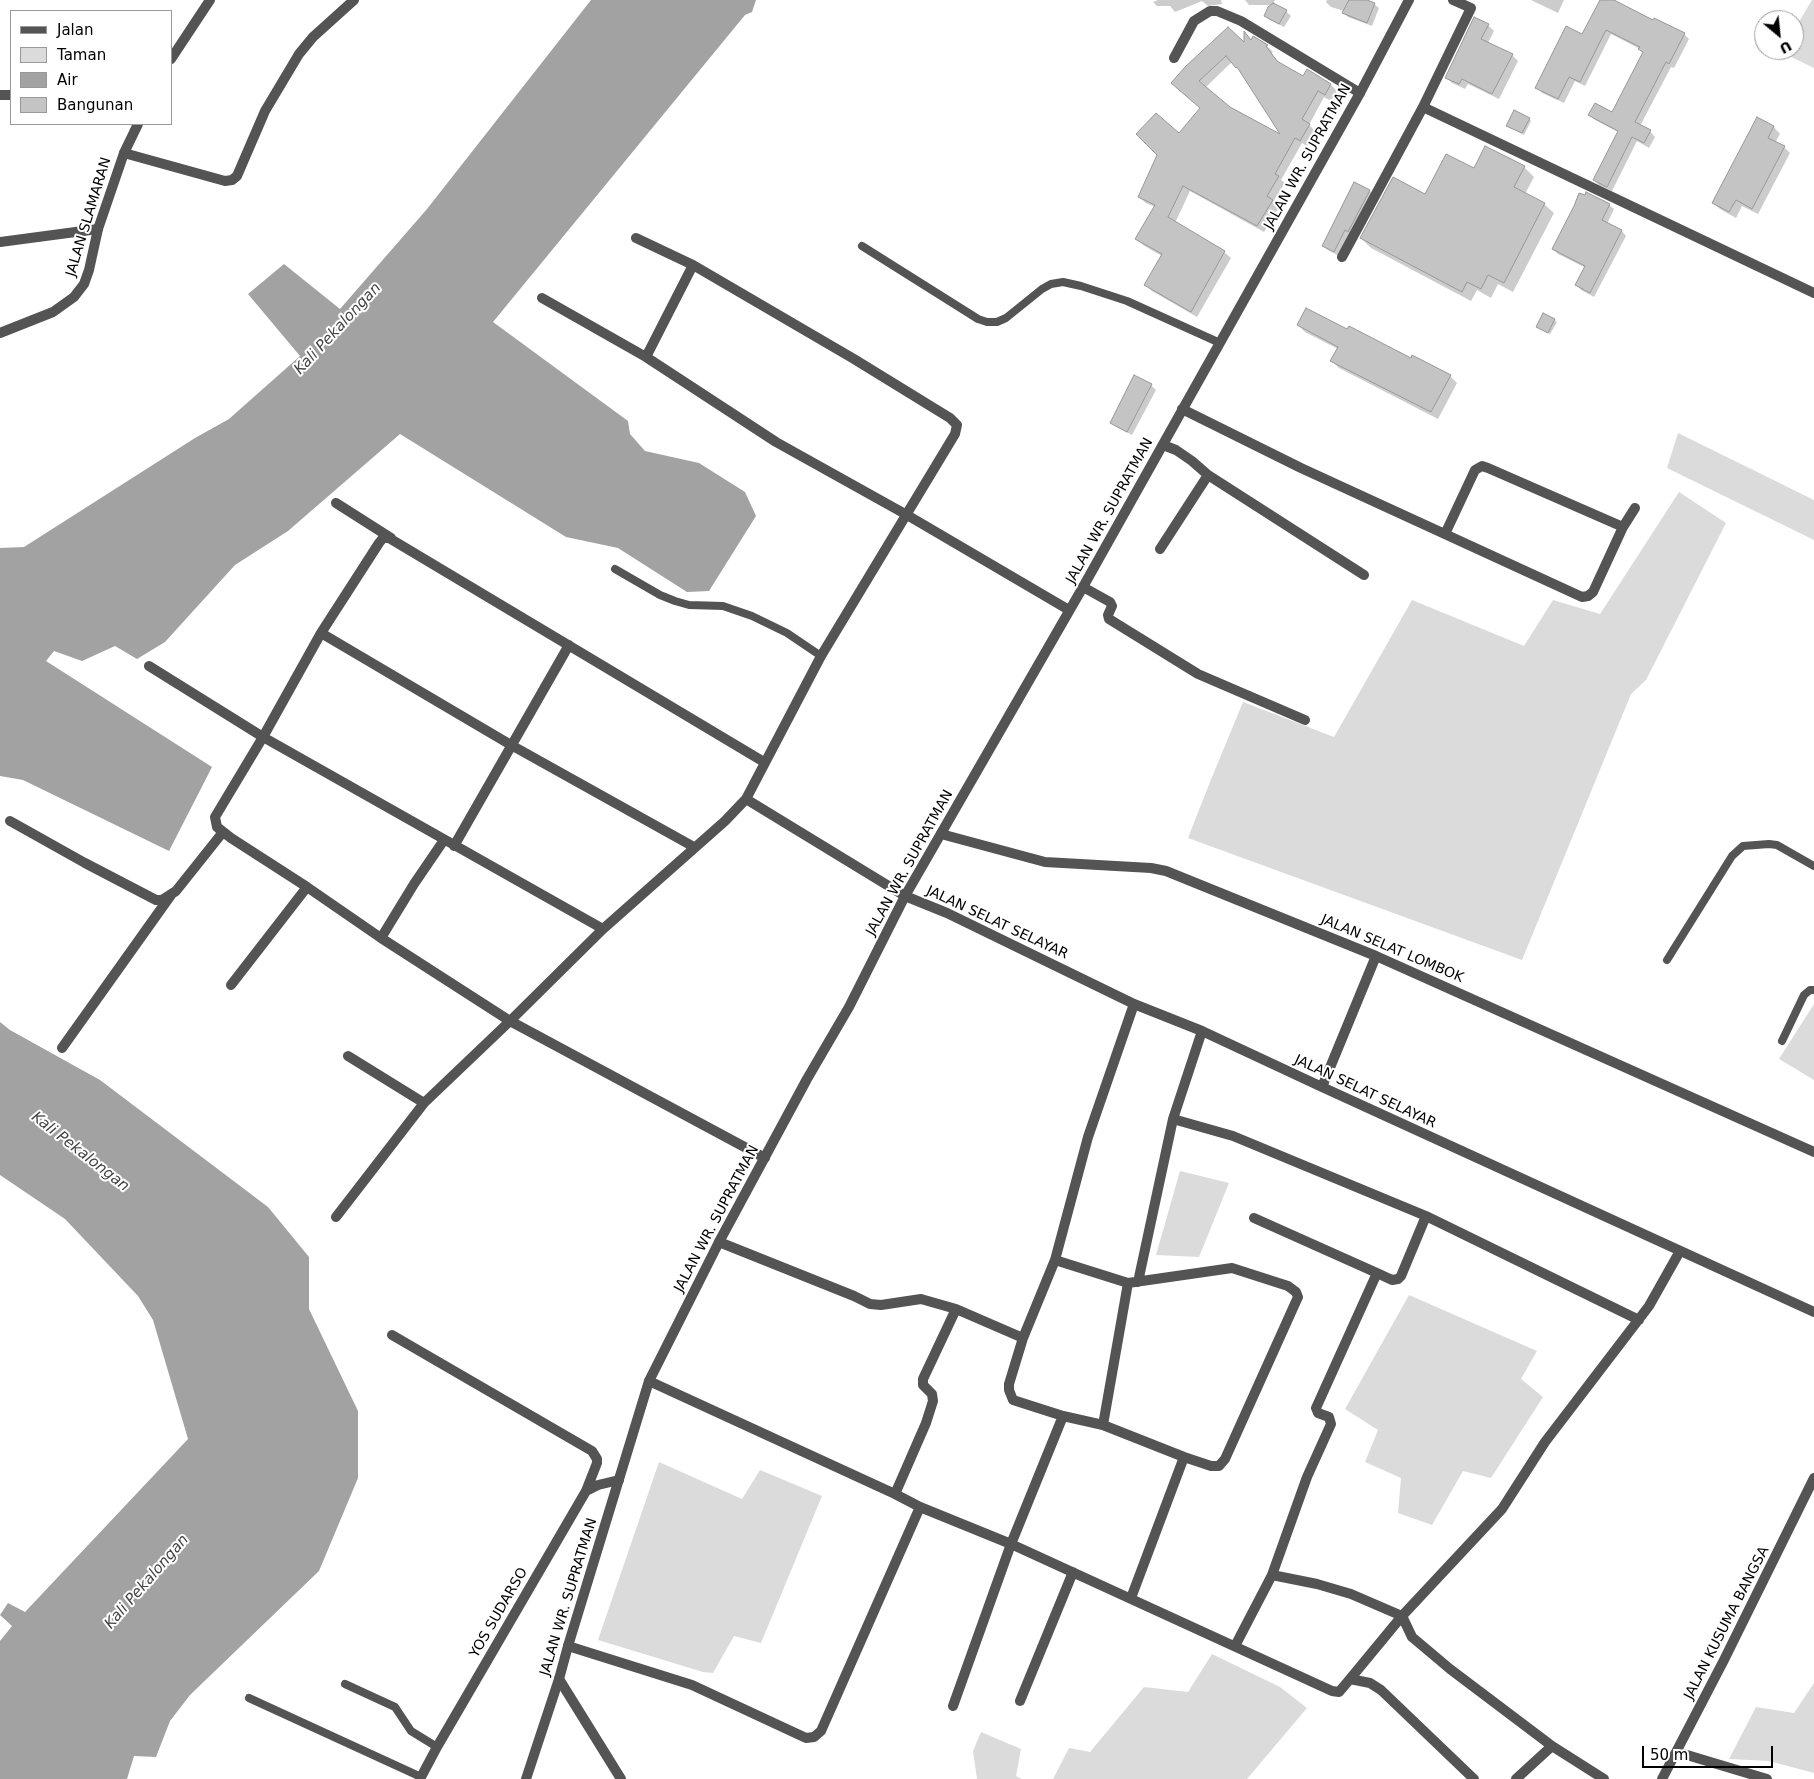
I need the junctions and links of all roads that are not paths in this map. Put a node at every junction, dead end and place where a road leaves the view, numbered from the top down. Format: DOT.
graph roads {
  1 [pos="210,0"];
  2 [pos="354,0"];
  3 [pos="1409,0"];
  4 [pos="1453,0"];
  5 [pos="1473,4"];
  6 [pos="172,58"];
  7 [pos="1174,58"];
  8 [pos="1360,93"];
  9 [pos="1423,107"];
  10 [pos="138,125"];
  11 [pos="124,153"];
  12 [pos="98,228"];
  13 [pos="636,238"];
  14 [pos="0,242"];
  15 [pos="862,246"];
  16 [pos="1342,257"];
  17 [pos="693,265"];
  18 [pos="1814,293"];
  19 [pos="542,298"];
  20 [pos="0,333"];
  21 [pos="1220,343"];
  22 [pos="646,357"];
  23 [pos="1182,409"];
  24 [pos="1162,445"];
  25 [pos="1208,475"];
  26 [pos="336,503"];
  27 [pos="1634,508"];
  28 [pos="907,515"];
  29 [pos="1622,527"];
  30 [pos="1445,534"];
  31 [pos="391,538"];
  32 [pos="1160,549"];
  33 [pos="615,569"];
  34 [pos="1364,575"];
  35 [pos="1083,587"];
  36 [pos="1070,610"];
  37 [pos="321,633"];
  38 [pos="568,644"];
  39 [pos="821,656"];
  40 [pos="148,666"];
  41 [pos="1305,720"];
  42 [pos="262,737"];
  43 [pos="511,745"];
  44 [pos="764,762"];
  45 [pos="746,799"];
  46 [pos="10,821"];
  47 [pos="223,832"];
  48 [pos="941,834"];
  49 [pos="444,840"];
  50 [pos="454,846"];
  51 [pos="694,847"];
  52 [pos="1814,866"];
  53 [pos="307,887"];
  54 [pos="172,895"];
  55 [pos="905,896"];
  56 [pos="603,929"];
  57 [pos="381,938"];
  58 [pos="1376,956"];
  59 [pos="1667,960"];
  60 [pos="231,985"];
  61 [pos="1814,990"];
  62 [pos="1134,1004"];
  63 [pos="510,1021"];
  64 [pos="1202,1031"];
  65 [pos="1782,1041"];
  66 [pos="62,1048"];
  67 [pos="348,1056"];
  68 [pos="1322,1088"];
  69 [pos="424,1103"];
  70 [pos="1173,1119"];
  71 [pos="1814,1152"];
  72 [pos="765,1158"];
  73 [pos="1426,1216"];
  74 [pos="336,1217"];
  75 [pos="1254,1218"];
  76 [pos="719,1242"];
  77 [pos="1680,1251"];
  78 [pos="1054,1260"];
  79 [pos="1377,1273"];
  80 [pos="1133,1282"];
  81 [pos="956,1309"];
  82 [pos="1814,1312"];
  83 [pos="1639,1320"];
  84 [pos="392,1335"];
  85 [pos="1023,1338"];
  86 [pos="649,1380"];
  87 [pos="1063,1416"];
  88 [pos="1103,1425"];
  89 [pos="1184,1457"];
  90 [pos="1814,1478"];
  91 [pos="619,1480"];
  92 [pos="586,1491"];
  93 [pos="895,1494"];
  94 [pos="920,1507"];
  95 [pos="1011,1544"];
  96 [pos="1073,1572"];
  97 [pos="1272,1575"];
  98 [pos="1131,1598"];
  99 [pos="1403,1619"];
  100 [pos="568,1646"];
  101 [pos="1236,1646"];
  102 [pos="559,1679"];
  103 [pos="1352,1679"];
  104 [pos="345,1684"];
  105 [pos="248,1698"];
  106 [pos="1020,1702"];
  107 [pos="953,1706"];
  108 [pos="1552,1746"];
  109 [pos="437,1747"];
  110 [pos="1677,1752"];
  111 [pos="1754,1777"];
  112 [pos="421,1778"];
  113 [pos="526,1779"];
  114 [pos="621,1779"];
  115 [pos="1474,1779"];
  116 [pos="1516,1779"];
  117 [pos="1604,1779"];
  118 [pos="1662,1779"];
  119 [pos="1767,1779"];
  1 -- 6 [label="street"];
  2 -- 11 [label="street"];
  3 -- 8 [label="street, JALAN WR. SUPRATMAN"];
  4 -- 5 [label="street"];
  5 -- 9 [label="street"];
  7 -- 8 [label="street"];
  8 -- 21 [label="street, JALAN WR. SUPRATMAN"];
  9 -- 16 [label="street"];
  9 -- 18 [label="street"];
  10 -- 11 [label="street, JALAN SLAMARAN"];
  11 -- 12 [label="street, JALAN SLAMARAN"];
  12 -- 14 [label="street"];
  12 -- 20 [label="street, JALAN SLAMARAN"];
  13 -- 17 [label="street"];
  15 -- 21 [label="lane"];
  17 -- 22 [label="street"];
  17 -- 28 [label="street"];
  19 -- 22 [label="street"];
  21 -- 23 [label="street, JALAN WR. SUPRATMAN"];
  22 -- 28 [label="street"];
  23 -- 24 [label="street, JALAN WR. SUPRATMAN"];
  23 -- 30 [label="street"];
  24 -- 25 [label="street"];
  24 -- 35 [label="street, JALAN WR. SUPRATMAN"];
  25 -- 32 [label="street"];
  25 -- 34 [label="street"];
  26 -- 31 [label="street"];
  27 -- 29 [label="street"];
  28 -- 36 [label="street"];
  28 -- 39 [label="street"];
  29 -- 30 [label="street"];
  29 -- 30 [label="street"];
  31 -- 37 [label="street"];
  31 -- 38 [label="street"];
  33 -- 39 [label="lane"];
  35 -- 36 [label="street, JALAN WR. SUPRATMAN"];
  35 -- 41 [label="street"];
  36 -- 48 [label="street, JALAN WR. SUPRATMAN"];
  37 -- 42 [label="street"];
  37 -- 43 [label="street"];
  38 -- 43 [label="street"];
  38 -- 44 [label="street"];
  39 -- 44 [label="street"];
  40 -- 42 [label="street"];
  42 -- 47 [label="street"];
  42 -- 49 [label="street"];
  43 -- 50 [label="street"];
  43 -- 51 [label="street"];
  44 -- 45 [label="street"];
  45 -- 51 [label="street"];
  45 -- 55 [label="street, JALAN SELAT SELAYAR"];
  46 -- 54 [label="street"];
  47 -- 53 [label="street"];
  47 -- 54 [label="street"];
  48 -- 55 [label="street, JALAN WR. SUPRATMAN"];
  48 -- 58 [label="street, JALAN SELAT LOMBOK"];
  49 -- 50 [label="street"];
  49 -- 57 [label="street"];
  50 -- 56 [label="street"];
  51 -- 56 [label="street"];
  52 -- 59 [label="lane"];
  53 -- 57 [label="street"];
  53 -- 60 [label="street"];
  54 -- 66 [label="street"];
  55 -- 62 [label="street, JALAN SELAT SELAYAR"];
  55 -- 72 [label="street, JALAN WR. SUPRATMAN"];
  56 -- 63 [label="street"];
  57 -- 63 [label="street"];
  58 -- 68 [label="street"];
  58 -- 71 [label="street, JALAN SELAT LOMBOK"];
  61 -- 65 [label="lane"];
  62 -- 64 [label="street, JALAN SELAT SELAYAR"];
  62 -- 78 [label="street"];
  63 -- 69 [label="street"];
  63 -- 72 [label="street"];
  64 -- 68 [label="street, JALAN SELAT SELAYAR"];
  64 -- 70 [label="street"];
  67 -- 69 [label="street"];
  68 -- 77 [label="street, JALAN SELAT SELAYAR"];
  69 -- 74 [label="street"];
  70 -- 73 [label="street"];
  70 -- 80 [label="street"];
  72 -- 76 [label="street, JALAN WR. SUPRATMAN"];
  73 -- 79 [label="street"];
  73 -- 83 [label="street"];
  75 -- 79 [label="street"];
  76 -- 81 [label="street"];
  76 -- 86 [label="street, JALAN WR. SUPRATMAN"];
  77 -- 82 [label="street, JALAN SELAT SELAYAR"];
  77 -- 83 [label="street"];
  78 -- 80 [label="street"];
  78 -- 85 [label="street"];
  79 -- 97 [label="street"];
  80 -- 88 [label="street"];
  80 -- 89 [label="street"];
  81 -- 85 [label="street"];
  81 -- 93 [label="street"];
  83 -- 99 [label="street"];
  84 -- 92 [label="street, YOS SUDARSO"];
  85 -- 87 [label="street"];
  86 -- 91 [label="street, JALAN WR. SUPRATMAN"];
  86 -- 93 [label="street"];
  87 -- 88 [label="street"];
  87 -- 95 [label="street"];
  88 -- 89 [label="street"];
  89 -- 98 [label="street"];
  90 -- 110 [label="street, JALAN KUSUMA BANGSA"];
  91 -- 92 [label="street"];
  91 -- 100 [label="street, JALAN WR. SUPRATMAN"];
  92 -- 109 [label="street, YOS SUDARSO"];
  93 -- 94 [label="street"];
  94 -- 95 [label="street"];
  94 -- 100 [label="street"];
  95 -- 96 [label="street"];
  95 -- 107 [label="street"];
  96 -- 98 [label="street"];
  96 -- 106 [label="street"];
  97 -- 99 [label="street"];
  97 -- 101 [label="street"];
  98 -- 101 [label="street"];
  99 -- 103 [label="street"];
  99 -- 108 [label="street"];
  100 -- 102 [label="street, JALAN WR. SUPRATMAN"];
  101 -- 103 [label="street"];
  102 -- 113 [label="street, JALAN WR. SUPRATMAN"];
  102 -- 114 [label="street"];
  103 -- 115 [label="street"];
  104 -- 109 [label="lane"];
  105 -- 112 [label="lane"];
  108 -- 116 [label="street"];
  108 -- 117 [label="street"];
  109 -- 112 [label="street, YOS SUDARSO"];
  110 -- 111 [label="street"];
  110 -- 118 [label="street, JALAN KUSUMA BANGSA"];
  111 -- 119 [label="street"];
}
